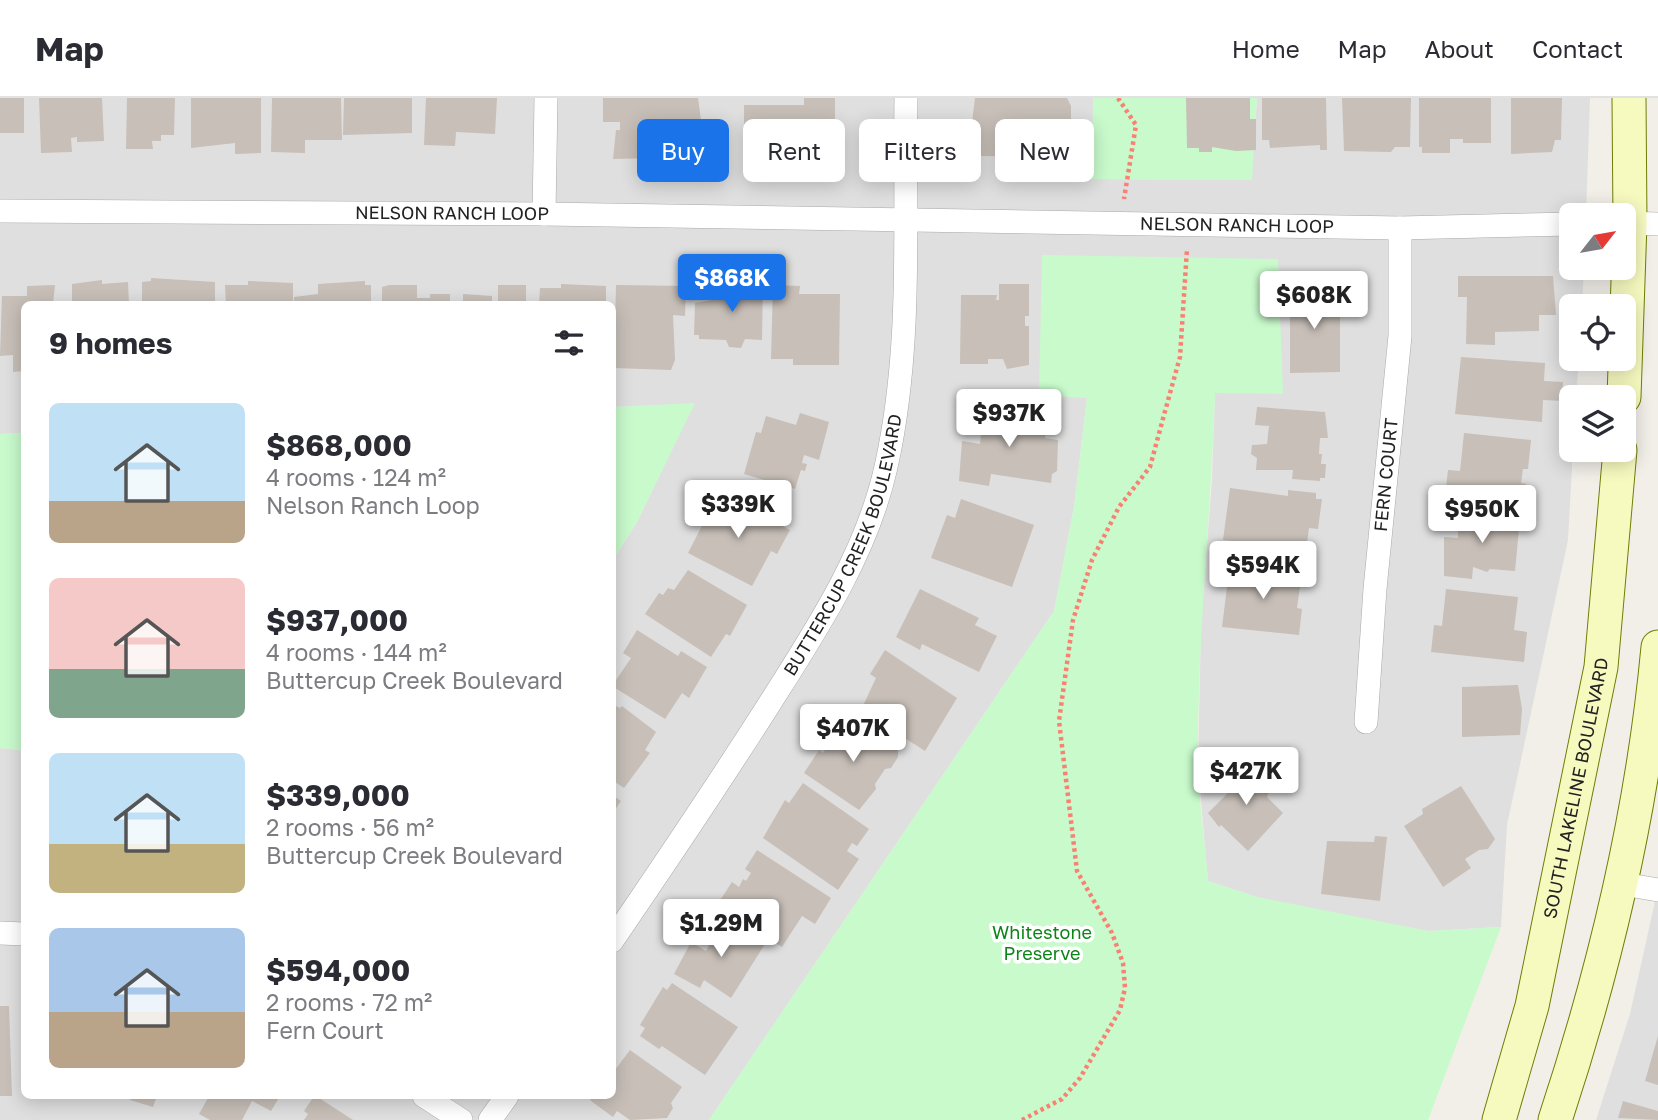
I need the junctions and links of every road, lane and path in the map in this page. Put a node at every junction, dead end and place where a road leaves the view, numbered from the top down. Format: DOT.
graph roads {
  1 [pos="547,98"];
  2 [pos="906,98"];
  3 [pos="1118,98"];
  4 [pos="1629,98"];
  5 [pos="1126,186"];
  6 [pos="0,211"];
  7 [pos="544,214"];
  8 [pos="904,221"];
  9 [pos="1559,224"];
  10 [pos="1637,224"];
  11 [pos="1399,228"];
  12 [pos="1187,249"];
  13 [pos="1625,385"];
  14 [pos="1619,462"];
  15 [pos="1658,648"];
  16 [pos="1366,722"];
  17 [pos="1623,884"];
  18 [pos="1658,890"];
  19 [pos="0,933"];
  20 [pos="21,934"];
  21 [pos="616,935"];
  22 [pos="429,1099"];
  23 [pos="505,1099"];
  24 [pos="461,1120"];
  25 [pos="490,1120"];
  26 [pos="1022,1120"];
  27 [pos="1499,1120"];
  28 [pos="1555,1120"];
  1 -- 7 [label="street"];
  2 -- 8 [label="street"];
  3 -- 5 [label="path"];
  4 -- 10 [label="main road"];
  6 -- 7 [label="street, NELSON RANCH LOOP"];
  7 -- 8 [label="street, NELSON RANCH LOOP"];
  8 -- 11 [label="street, NELSON RANCH LOOP"];
  8 -- 21 [label="street, BUTTERCUP CREEK BOULEVARD"];
  9 -- 11 [label="street, NELSON RANCH LOOP"];
  10 -- 13 [label="main road"];
  11 -- 16 [label="street, FERN COURT"];
  12 -- 26 [label="path"];
  14 -- 27 [label="main road, SOUTH LAKELINE BOULEVARD"];
  15 -- 17 [label="main road"];
  17 -- 18 [label="street"];
  17 -- 28 [label="main road"];
  19 -- 20 [label="street"];
  22 -- 24 [label="street"];
  23 -- 25 [label="street"];
}
